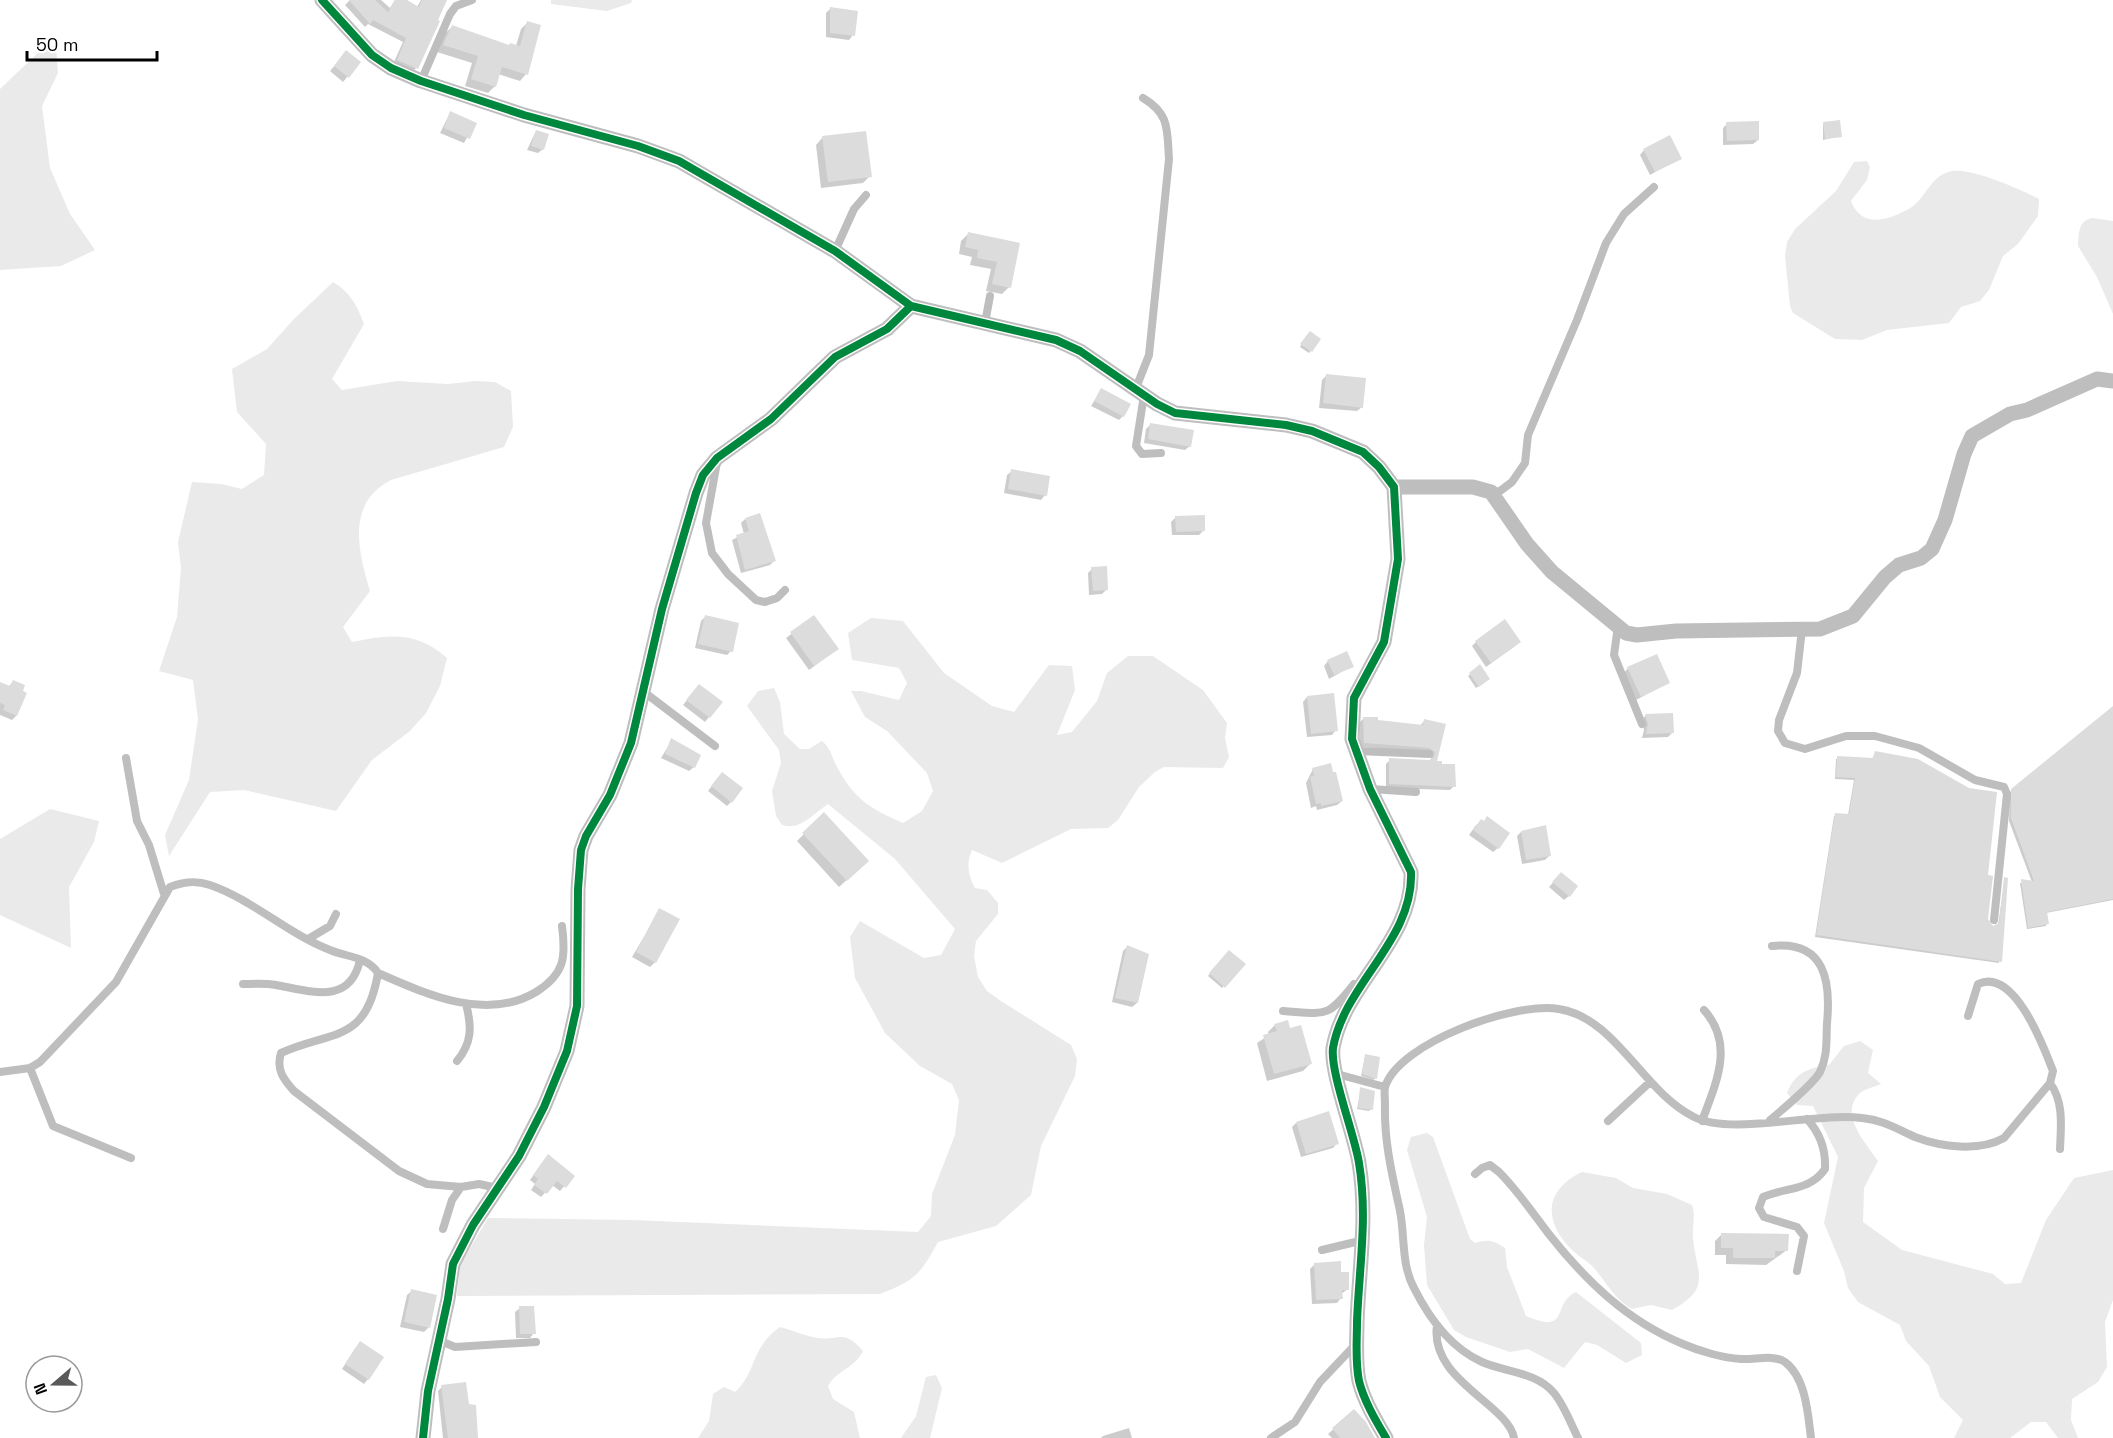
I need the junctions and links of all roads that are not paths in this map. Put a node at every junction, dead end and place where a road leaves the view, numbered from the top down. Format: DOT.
graph roads {
  1 [pos="322,0"];
  2 [pos="472,0"];
  3 [pos="421,81"];
  4 [pos="1143,98"];
  5 [pos="1654,187"];
  6 [pos="866,195"];
  7 [pos="835,251"];
  8 [pos="990,296"];
  9 [pos="911,306"];
  10 [pos="985,323"];
  11 [pos="2113,381"];
  12 [pos="1140,391"];
  13 [pos="1161,453"];
  14 [pos="717,458"];
  15 [pos="1394,487"];
  16 [pos="1491,492"];
  17 [pos="785,590"];
  18 [pos="1618,626"];
  19 [pos="1802,629"];
  20 [pos="644,692"];
  21 [pos="1642,724"];
  22 [pos="715,746"];
  23 [pos="1354,749"];
  24 [pos="1429,754"];
  25 [pos="126,758"];
  26 [pos="1370,789"];
  27 [pos="1416,792"];
  28 [pos="164,894"];
  29 [pos="336,914"];
  30 [pos="1994,920"];
  31 [pos="562,926"];
  32 [pos="308,939"];
  33 [pos="1386,946"];
  34 [pos="1772,946"];
  35 [pos="360,960"];
  36 [pos="378,973"];
  37 [pos="243,984"];
  38 [pos="466,1004"];
  39 [pos="1704,1010"];
  40 [pos="1283,1011"];
  41 [pos="1968,1016"];
  42 [pos="457,1061"];
  43 [pos="30,1068"];
  44 [pos="0,1072"];
  45 [pos="1337,1074"];
  46 [pos="1650,1082"];
  47 [pos="2050,1083"];
  48 [pos="1385,1087"];
  49 [pos="1807,1119"];
  50 [pos="1608,1121"];
  51 [pos="1702,1121"];
  52 [pos="1769,1121"];
  53 [pos="2060,1149"];
  54 [pos="131,1158"];
  55 [pos="1475,1174"];
  56 [pos="460,1186"];
  57 [pos="497,1188"];
  58 [pos="443,1229"];
  59 [pos="1364,1240"];
  60 [pos="1322,1250"];
  61 [pos="1797,1271"];
  62 [pos="1437,1325"];
  63 [pos="438,1340"];
  64 [pos="536,1342"];
  65 [pos="1357,1343"];
  66 [pos="1573,1428"];
  67 [pos="423,1438"];
  68 [pos="1271,1438"];
  69 [pos="1386,1438"];
  70 [pos="1514,1438"];
  71 [pos="1573,1438"];
  72 [pos="1578,1438"];
  73 [pos="1811,1438"];
  1 -- 3 [label="street"];
  2 -- 3 [label="lane"];
  3 -- 7 [label="street"];
  4 -- 12 [label="lane"];
  5 -- 16 [label="lane"];
  6 -- 7 [label="lane"];
  7 -- 9 [label="street"];
  8 -- 10 [label="lane"];
  9 -- 10 [label="street"];
  9 -- 14 [label="street"];
  10 -- 12 [label="street"];
  11 -- 19 [label="street"];
  12 -- 13 [label="lane"];
  12 -- 15 [label="street"];
  14 -- 17 [label="lane"];
  14 -- 20 [label="street"];
  15 -- 16 [label="street"];
  15 -- 23 [label="street"];
  16 -- 18 [label="street"];
  18 -- 19 [label="street"];
  18 -- 21 [label="lane"];
  19 -- 30 [label="lane"];
  20 -- 22 [label="lane"];
  20 -- 57 [label="street"];
  23 -- 24 [label="lane"];
  23 -- 26 [label="street"];
  25 -- 28 [label="lane"];
  26 -- 27 [label="lane"];
  26 -- 33 [label="street"];
  28 -- 32 [label="lane"];
  28 -- 43 [label="lane"];
  29 -- 32 [label="lane"];
  31 -- 38 [label="lane"];
  32 -- 35 [label="lane"];
  33 -- 40 [label="lane"];
  33 -- 45 [label="street"];
  34 -- 52 [label="lane"];
  35 -- 36 [label="lane"];
  35 -- 37 [label="lane"];
  36 -- 38 [label="lane"];
  36 -- 56 [label="lane"];
  38 -- 42 [label="lane"];
  39 -- 51 [label="lane"];
  41 -- 47 [label="lane"];
  43 -- 44 [label="lane"];
  43 -- 54 [label="lane"];
  45 -- 48 [label="lane"];
  45 -- 59 [label="street"];
  46 -- 48 [label="lane"];
  46 -- 50 [label="lane"];
  46 -- 51 [label="lane"];
  47 -- 49 [label="lane"];
  47 -- 53 [label="lane"];
  48 -- 62 [label="lane"];
  49 -- 52 [label="lane"];
  49 -- 61 [label="lane"];
  51 -- 52 [label="lane"];
  55 -- 73 [label="lane"];
  56 -- 57 [label="lane"];
  56 -- 58 [label="lane"];
  57 -- 63 [label="street"];
  59 -- 60 [label="lane"];
  59 -- 65 [label="street"];
  62 -- 66 [label="lane"];
  62 -- 70 [label="lane"];
  63 -- 64 [label="lane"];
  63 -- 67 [label="street"];
  65 -- 68 [label="lane"];
  65 -- 69 [label="street"];
  66 -- 71 [label="lane"];
  66 -- 72 [label="lane"];
}
